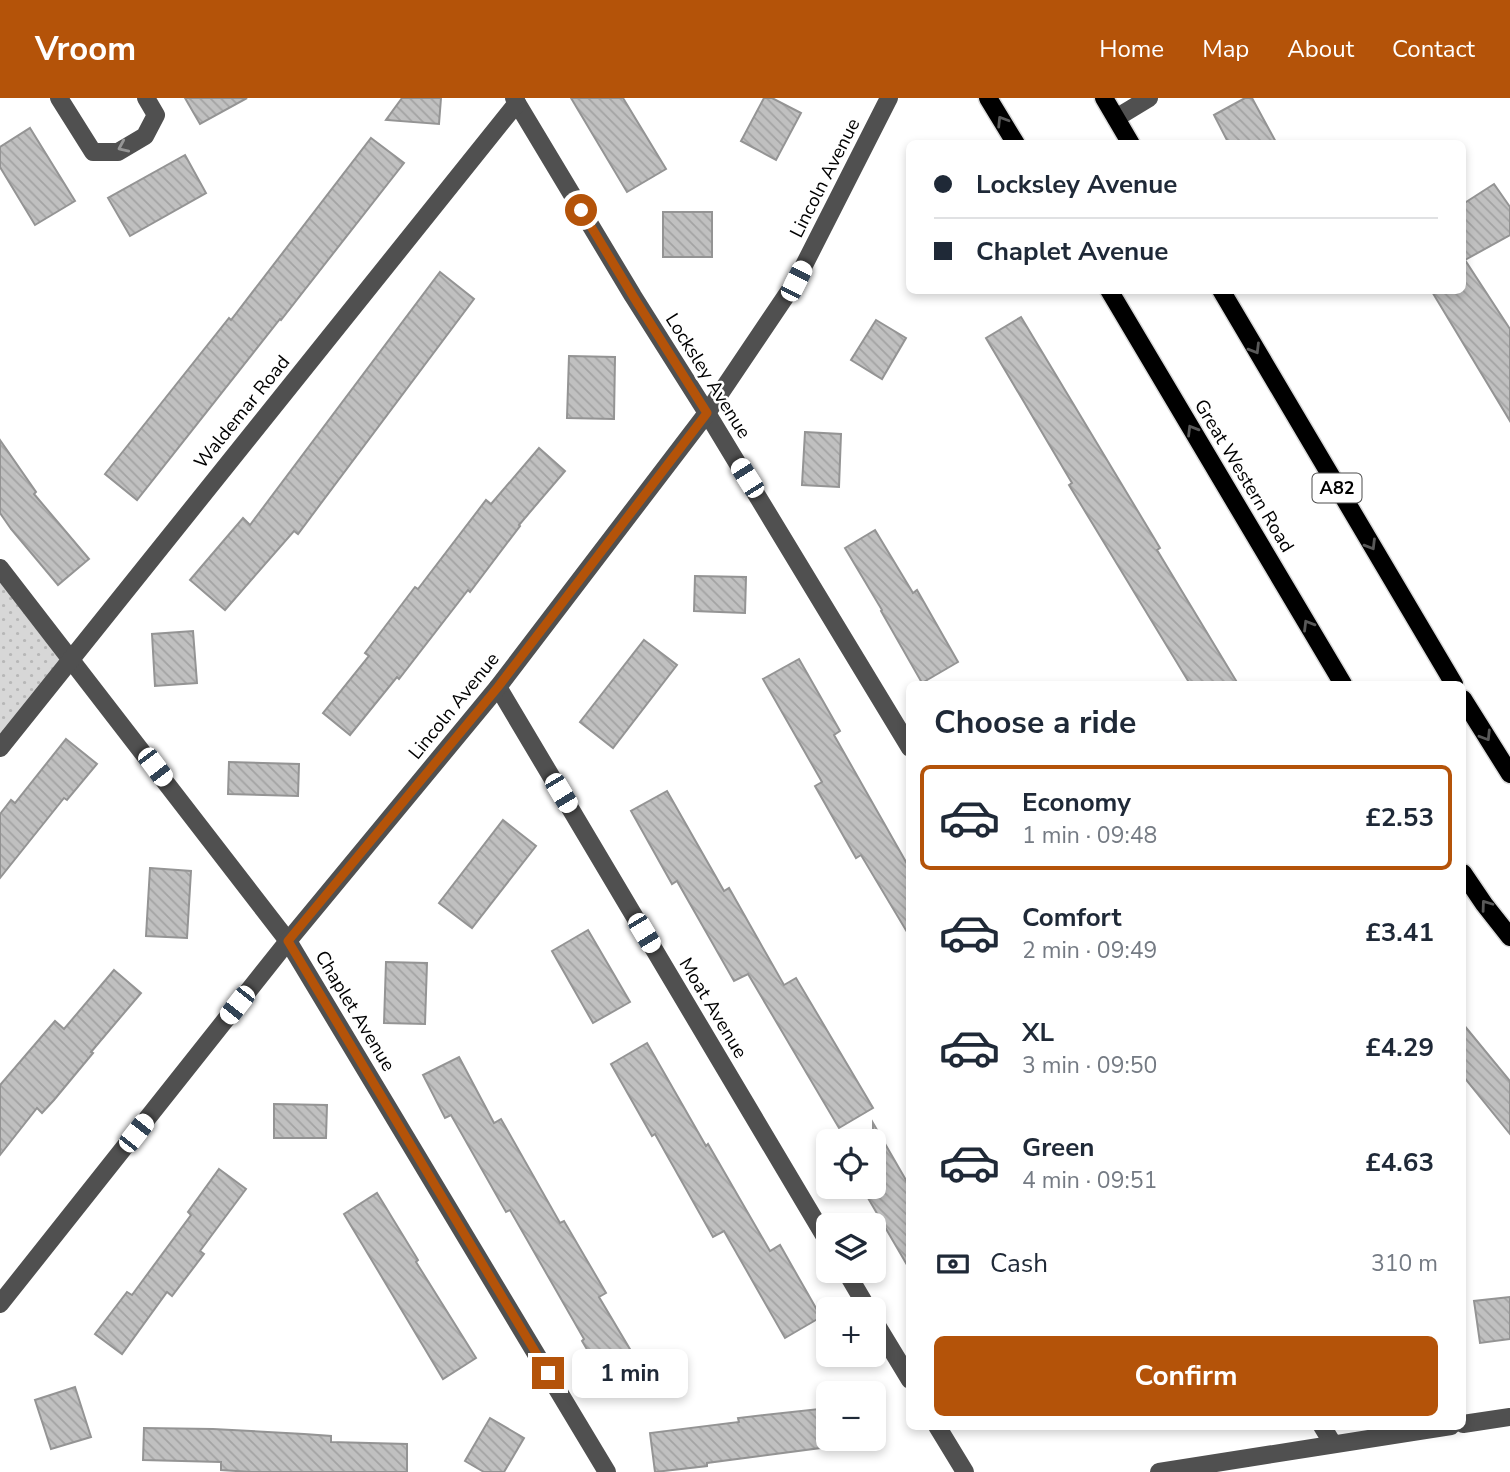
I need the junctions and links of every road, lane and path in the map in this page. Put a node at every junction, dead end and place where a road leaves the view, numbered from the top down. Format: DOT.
graph roads {
  1 [pos="60,98"];
  2 [pos="146,98"];
  3 [pos="888,98"];
  4 [pos="988,98"];
  5 [pos="1104,98"];
  6 [pos="1149,98"];
  7 [pos="516,100"];
  8 [pos="1116,118"];
  9 [pos="1014,140"];
  10 [pos="1129,140"];
  11 [pos="1111,294"];
  12 [pos="1223,294"];
  13 [pos="707,413"];
  14 [pos="0,568"];
  15 [pos="72,659"];
  16 [pos="1340,681"];
  17 [pos="1452,681"];
  18 [pos="498,687"];
  19 [pos="1466,704"];
  20 [pos="906,741"];
  21 [pos="0,748"];
  22 [pos="1510,774"];
  23 [pos="1466,877"];
  24 [pos="1510,937"];
  25 [pos="288,941"];
  26 [pos="816,1222"];
  27 [pos="0,1304"];
  28 [pos="886,1340"];
  29 [pos="906,1373"];
  30 [pos="1510,1417"];
  31 [pos="1466,1424"];
  32 [pos="939,1430"];
  33 [pos="1324,1430"];
  34 [pos="1425,1430"];
  35 [pos="1333,1444"];
  36 [pos="607,1472"];
  37 [pos="964,1472"];
  38 [pos="1159,1472"];
  2 -- 1 [label="street, one-way"];
  3 -- 13 [label="street, Lincoln Avenue"];
  9 -- 4 [label="main road, one-way"];
  5 -- 8 [label="main road"];
  6 -- 8 [label="street"];
  7 -- 13 [label="street, Locksley Avenue"];
  7 -- 15 [label="street, Waldemar Road"];
  8 -- 10 [label="main road"];
  16 -- 11 [label="main road, Great Western Road, one-way"];
  12 -- 17 [label="main road, A82, one-way"];
  13 -- 18 [label="street, Lincoln Avenue"];
  13 -- 20 [label="street, Locksley Avenue"];
  14 -- 15 [label="street, Chaplet Avenue"];
  15 -- 21 [label="street, Waldemar Road"];
  15 -- 25 [label="street, Chaplet Avenue"];
  18 -- 25 [label="street, Lincoln Avenue"];
  18 -- 26 [label="street, Moat Avenue"];
  19 -- 22 [label="main road, one-way"];
  24 -- 23 [label="main road, one-way"];
  25 -- 27 [label="street, Lincoln Avenue"];
  25 -- 36 [label="street, Chaplet Avenue"];
  28 -- 29 [label="street"];
  30 -- 31 [label="street"];
  32 -- 37 [label="street"];
  33 -- 35 [label="street"];
  34 -- 35 [label="street"];
  35 -- 38 [label="street"];
}
